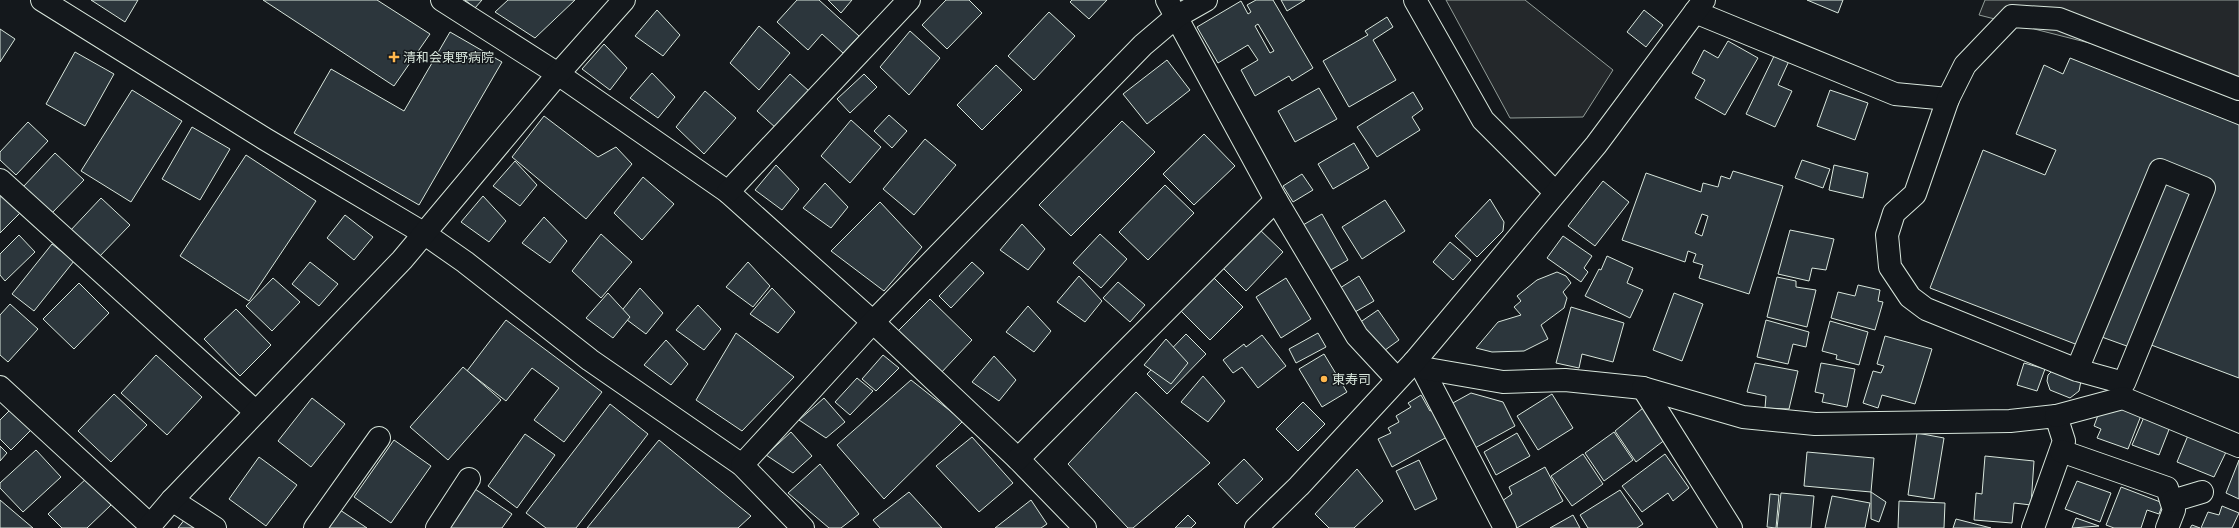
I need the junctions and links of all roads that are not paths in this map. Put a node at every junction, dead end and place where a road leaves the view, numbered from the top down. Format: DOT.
graph roads {
  1 [pos="42,0"];
  2 [pos="442,0"];
  3 [pos="624,0"];
  4 [pos="909,0"];
  5 [pos="1206,0"];
  6 [pos="1415,0"];
  7 [pos="1699,6"];
  8 [pos="1171,9"];
  9 [pos="558,74"];
  10 [pos="2239,89"];
  11 [pos="1948,99"];
  12 [pos="0,180"];
  13 [pos="728,192"];
  14 [pos="1555,192"];
  15 [pos="1276,200"];
  16 [pos="425,234"];
  17 [pos="873,322"];
  18 [pos="1418,365"];
  19 [pos="2077,370"];
  20 [pos="1396,378"];
  21 [pos="0,387"];
  22 [pos="1643,388"];
  23 [pos="256,412"];
  24 [pos="2056,416"];
  25 [pos="378,438"];
  26 [pos="2239,446"];
  27 [pos="2061,451"];
  28 [pos="1018,459"];
  29 [pos="742,465"];
  30 [pos="469,480"];
  31 [pos="2202,492"];
  32 [pos="172,500"];
  33 [pos="2172,501"];
  34 [pos="149,527"];
  35 [pos="215,528"];
  36 [pos="315,528"];
  37 [pos="437,528"];
  38 [pos="803,528"];
  39 [pos="1084,528"];
  40 [pos="1256,528"];
  41 [pos="1505,528"];
  42 [pos="1731,528"];
  43 [pos="2033,528"];
  44 [pos="2167,528"];
  1 -- 16 [label="street"];
  2 -- 9 [label="street"];
  3 -- 9 [label="street"];
  4 -- 13 [label="street"];
  5 -- 8 [label="street"];
  6 -- 14 [label="street"];
  7 -- 11 [label="street"];
  7 -- 14 [label="street"];
  8 -- 15 [label="street"];
  8 -- 17 [label="street"];
  9 -- 13 [label="street"];
  9 -- 16 [label="street"];
  10 -- 11 [label="street"];
  11 -- 19 [label="street"];
  12 -- 23 [label="street"];
  13 -- 17 [label="street"];
  14 -- 18 [label="street"];
  15 -- 20 [label="street"];
  15 -- 28 [label="street"];
  16 -- 23 [label="street"];
  16 -- 29 [label="street"];
  17 -- 28 [label="street"];
  17 -- 29 [label="street"];
  18 -- 20 [label="street"];
  18 -- 22 [label="street"];
  18 -- 41 [label="street"];
  19 -- 19 [label="street"];
  20 -- 40 [label="street"];
  21 -- 34 [label="street"];
  22 -- 24 [label="street"];
  22 -- 42 [label="street"];
  23 -- 32 [label="street"];
  24 -- 26 [label="street"];
  24 -- 27 [label="street"];
  25 -- 36 [label="street"];
  27 -- 33 [label="street"];
  27 -- 43 [label="street"];
  28 -- 39 [label="street"];
  29 -- 38 [label="street"];
  30 -- 37 [label="street"];
  31 -- 33 [label="street"];
  32 -- 34 [label="street"];
  32 -- 35 [label="street"];
  33 -- 44 [label="street"];
}
